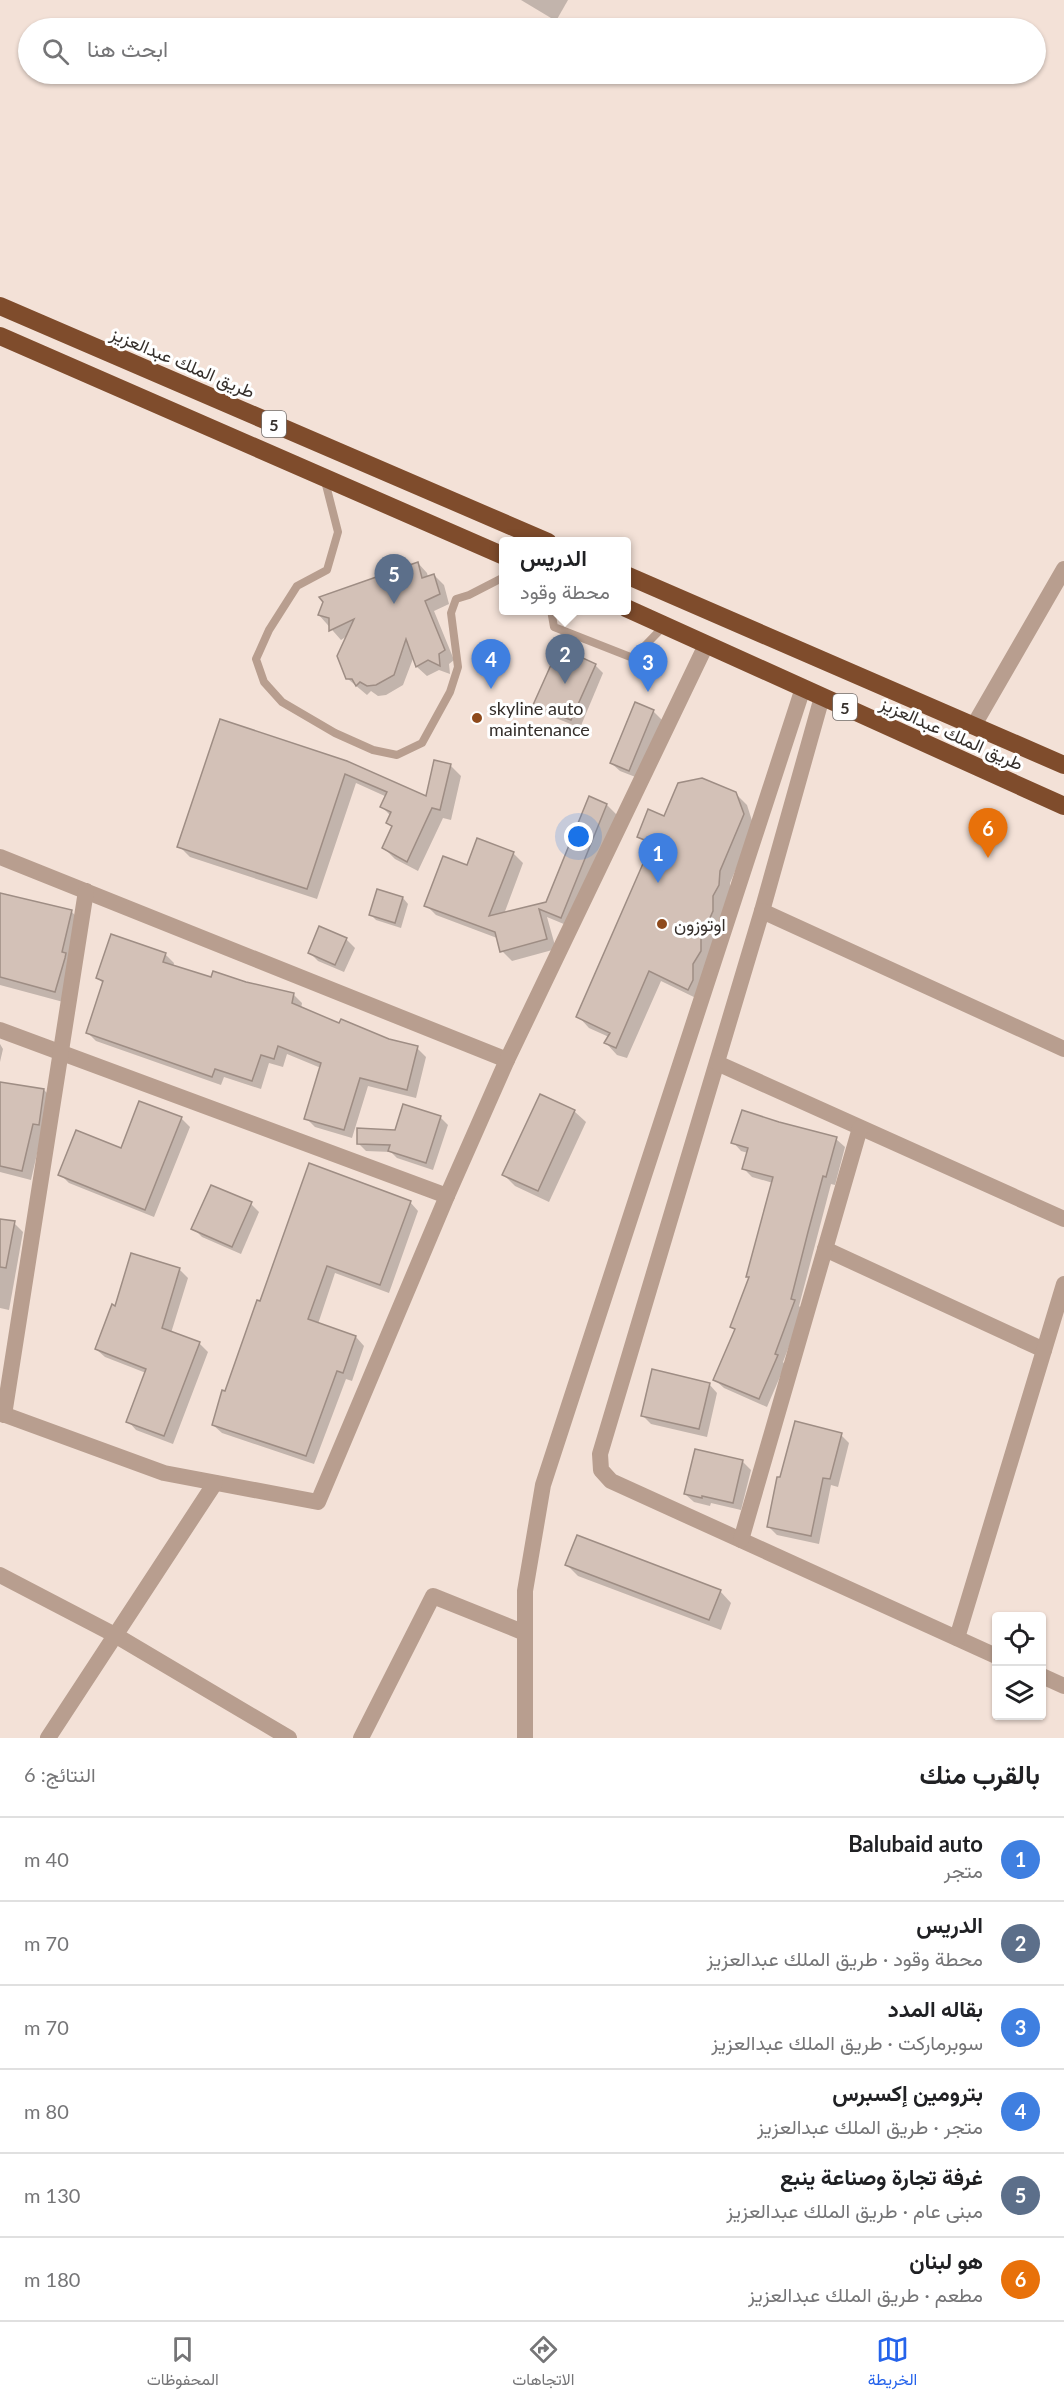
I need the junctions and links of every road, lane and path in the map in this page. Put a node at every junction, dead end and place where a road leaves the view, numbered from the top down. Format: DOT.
graph roads {
  1 [pos="0,306"];
  2 [pos="0,336"];
  3 [pos="323,477"];
  4 [pos="536,537"];
  5 [pos="499,554"];
  6 [pos="1064,569"];
  7 [pos="631,577"];
  8 [pos="499,580"];
  9 [pos="1060,588"];
  10 [pos="631,610"];
  11 [pos="552,615"];
  12 [pos="666,624"];
  13 [pos="706,645"];
  14 [pos="804,688"];
  15 [pos="822,697"];
  16 [pos="974,725"];
  17 [pos="1064,765"];
  18 [pos="1064,806"];
  19 [pos="0,857"];
  20 [pos="86,891"];
  21 [pos="762,911"];
  22 [pos="0,1030"];
  23 [pos="1064,1049"];
  24 [pos="61,1053"];
  25 [pos="507,1060"];
  26 [pos="717,1063"];
  27 [pos="860,1128"];
  28 [pos="447,1196"];
  29 [pos="1064,1219"];
  30 [pos="825,1249"];
  31 [pos="1064,1284"];
  32 [pos="1044,1350"];
  33 [pos="2,1414"];
  34 [pos="215,1483"];
  35 [pos="741,1540"];
  36 [pos="0,1575"];
  37 [pos="525,1633"];
  38 [pos="115,1635"];
  39 [pos="957,1638"];
  40 [pos="992,1654"];
  41 [pos="1046,1678"];
  42 [pos="1064,1686"];
  43 [pos="48,1738"];
  44 [pos="289,1738"];
  45 [pos="361,1738"];
  46 [pos="525,1738"];
  1 -- 4 [label="highway, طريق الملك عبدالعزيز / 5"];
  2 -- 3 [label="highway, 5"];
  3 -- 5 [label="highway, 5"];
  3 -- 8 [label="lane"];
  6 -- 9 [label="street"];
  7 -- 16 [label="highway, طريق الملك عبدالعزيز / 5"];
  9 -- 16 [label="street"];
  10 -- 12 [label="highway, طريق الملك عبدالعزيز / 5"];
  11 -- 12 [label="lane"];
  12 -- 13 [label="highway, طريق الملك عبدالعزيز / 5"];
  13 -- 14 [label="highway, طريق الملك عبدالعزيز / 5"];
  13 -- 25 [label="street"];
  14 -- 15 [label="highway, طريق الملك عبدالعزيز / 5"];
  14 -- 37 [label="street"];
  15 -- 18 [label="highway, طريق الملك عبدالعزيز / 5"];
  15 -- 21 [label="street"];
  16 -- 17 [label="highway, طريق الملك عبدالعزيز / 5"];
  19 -- 20 [label="street"];
  20 -- 24 [label="street"];
  20 -- 25 [label="street"];
  21 -- 23 [label="street"];
  21 -- 26 [label="street"];
  22 -- 24 [label="street"];
  24 -- 28 [label="street"];
  24 -- 33 [label="street"];
  25 -- 28 [label="street"];
  26 -- 27 [label="street"];
  26 -- 35 [label="street"];
  27 -- 29 [label="street"];
  27 -- 30 [label="street"];
  28 -- 34 [label="street"];
  30 -- 32 [label="street"];
  30 -- 35 [label="street"];
  31 -- 32 [label="street"];
  32 -- 39 [label="street"];
  33 -- 34 [label="street"];
  34 -- 38 [label="street"];
  35 -- 39 [label="street"];
  36 -- 38 [label="street"];
  37 -- 45 [label="street"];
  37 -- 46 [label="street"];
  38 -- 43 [label="street"];
  38 -- 44 [label="street"];
  39 -- 40 [label="street"];
  41 -- 42 [label="street"];
}
